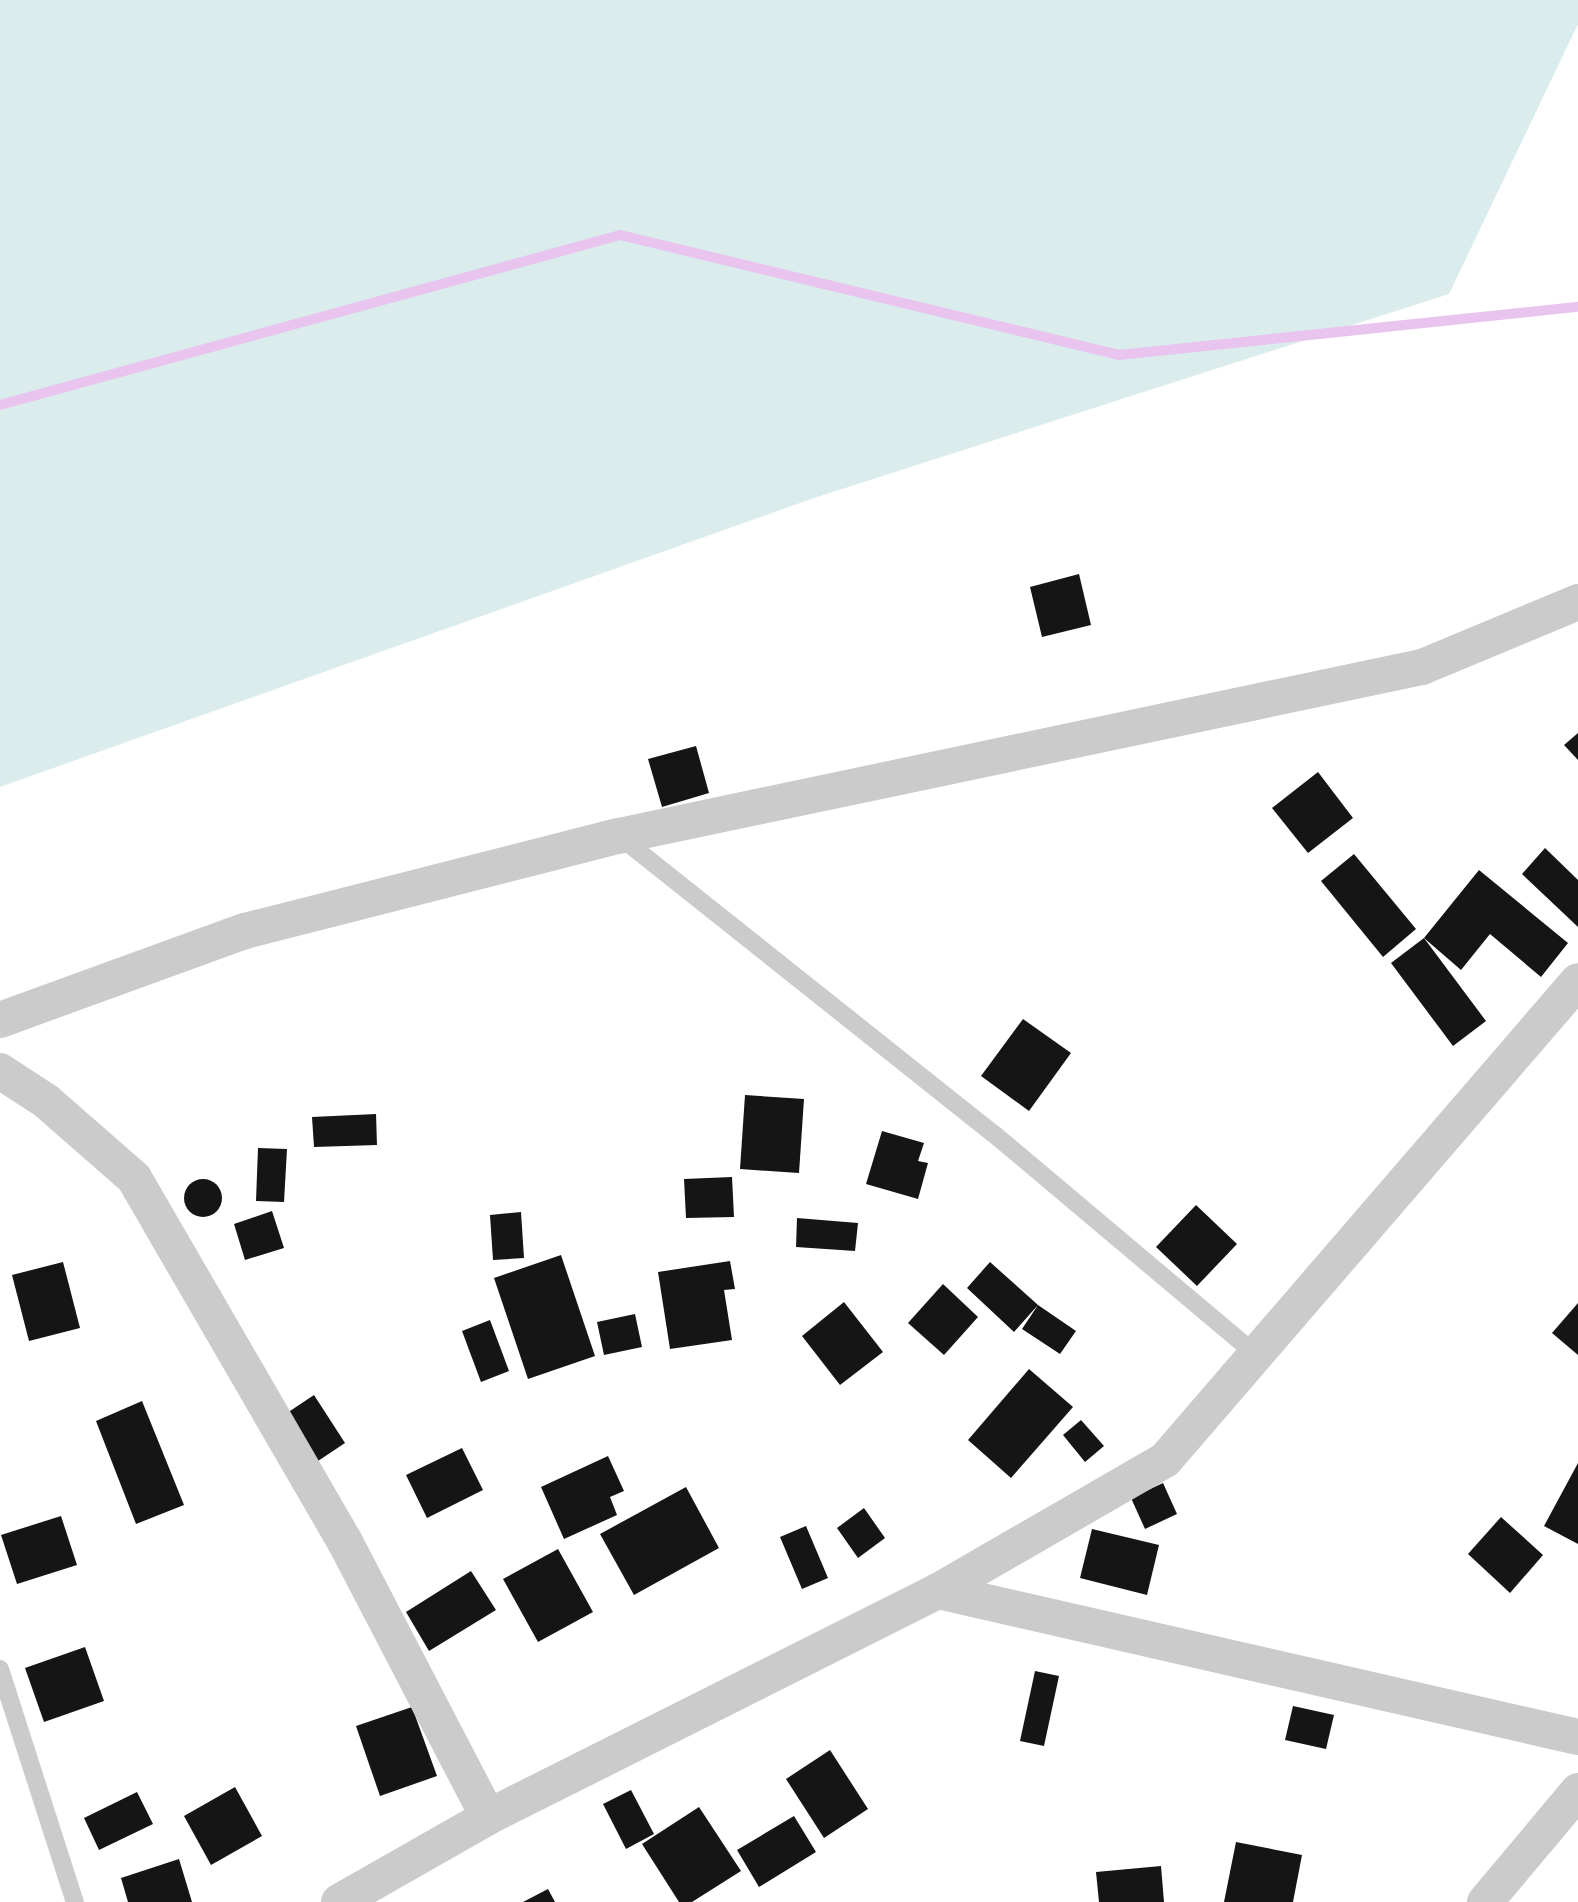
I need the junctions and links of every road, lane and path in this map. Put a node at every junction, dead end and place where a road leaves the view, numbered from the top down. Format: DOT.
graph roads {
  1 [pos="1578,602"];
  2 [pos="619,836"];
  3 [pos="1578,981"];
  4 [pos="0,1020"];
  5 [pos="0,1071"];
  6 [pos="1258,1356"];
  7 [pos="938,1591"];
  8 [pos="0,1669"];
  9 [pos="1578,1737"];
  10 [pos="1578,1791"];
  11 [pos="488,1817"];
  12 [pos="75,1902"];
  13 [pos="339,1902"];
  14 [pos="1485,1902"];
  1 -- 2 [label="street"];
  2 -- 4 [label="street"];
  2 -- 6 [label="lane"];
  3 -- 6 [label="street"];
  5 -- 11 [label="street"];
  6 -- 7 [label="street"];
  7 -- 9 [label="street"];
  7 -- 11 [label="street"];
  8 -- 12 [label="lane"];
  10 -- 14 [label="street"];
  11 -- 13 [label="street"];
}
